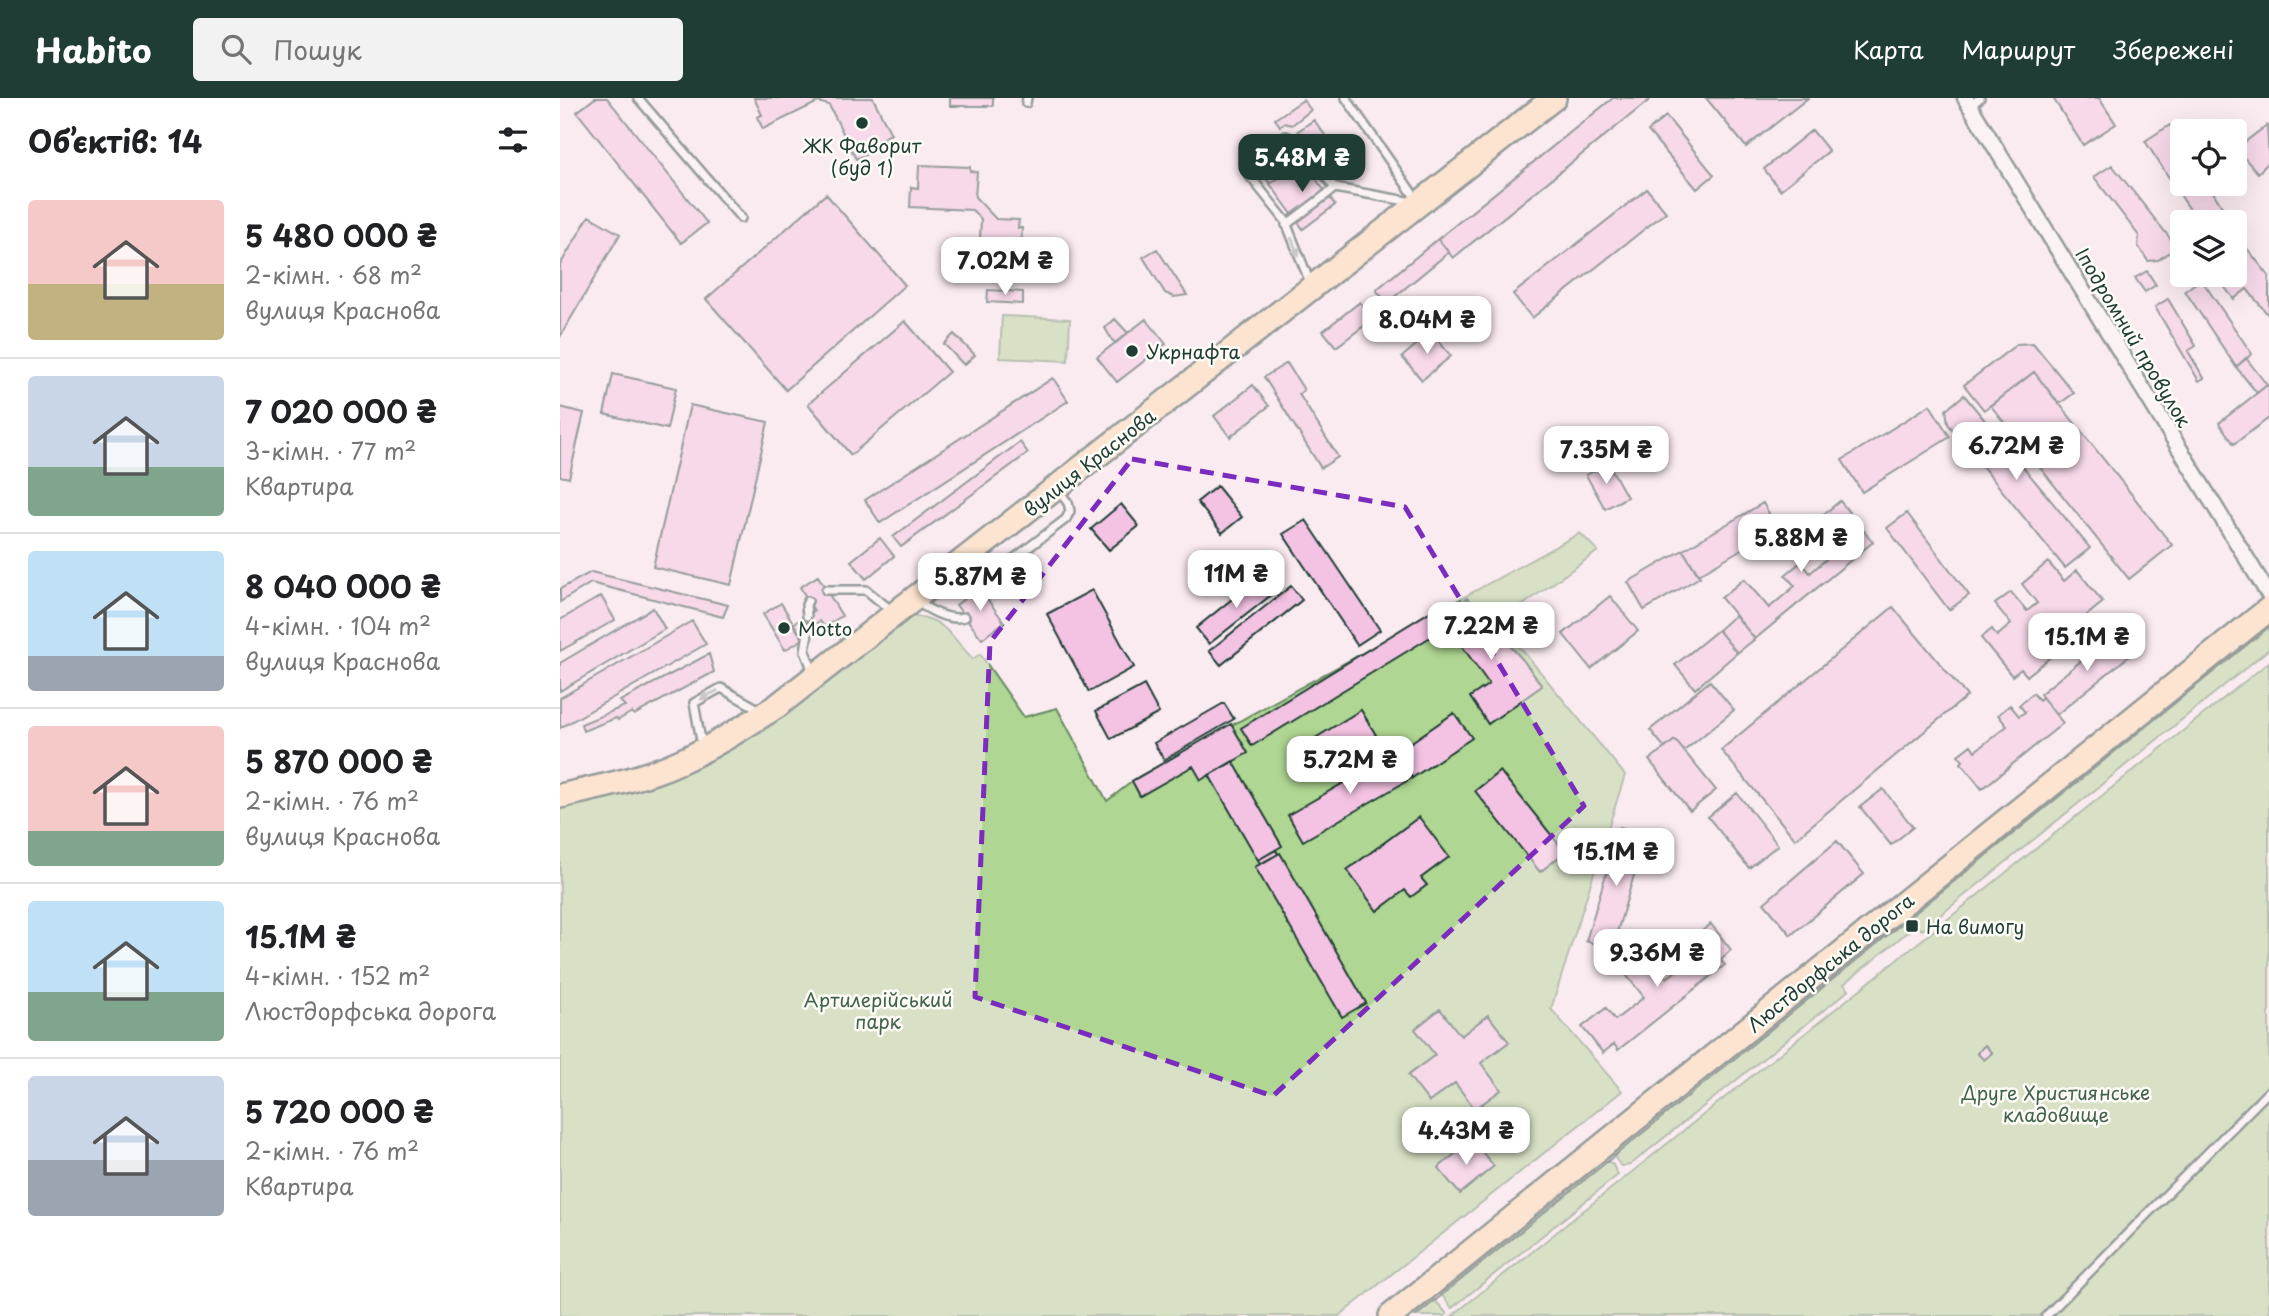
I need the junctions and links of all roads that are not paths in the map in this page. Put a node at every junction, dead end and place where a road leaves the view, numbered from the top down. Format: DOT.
graph roads {
  1 [pos="638,98"];
  2 [pos="1346,98"];
  3 [pos="1554,98"];
  4 [pos="1972,101"];
  5 [pos="1335,188"];
  6 [pos="1420,203"];
  7 [pos="741,218"];
  8 [pos="1286,225"];
  9 [pos="1312,288"];
  10 [pos="1057,487"];
  11 [pos="973,553"];
  12 [pos="990,577"];
  13 [pos="826,590"];
  14 [pos="982,593"];
  15 [pos="2269,595"];
  16 [pos="914,599"];
  17 [pos="808,601"];
  18 [pos="2269,609"];
  19 [pos="895,614"];
  20 [pos="807,616"];
  21 [pos="965,617"];
  22 [pos="809,627"];
  23 [pos="815,677"];
  24 [pos="766,713"];
  25 [pos="703,750"];
  26 [pos="560,796"];
  27 [pos="2269,1091"];
  28 [pos="1391,1316"];
  29 [pos="2046,1316"];
  1 -- 7 [label="lane"];
  2 -- 6 [label="lane"];
  3 -- 6 [label="main road, вулиця Краснова"];
  4 -- 15 [label="street, Іподромний провулок"];
  5 -- 6 [label="lane"];
  5 -- 8 [label="lane"];
  5 -- 8 [label="lane"];
  6 -- 9 [label="main road, вулиця Краснова"];
  8 -- 9 [label="lane, one-way"];
  9 -- 10 [label="main road, вулиця Краснова"];
  10 -- 11 [label="main road, вулиця Краснова"];
  10 -- 12 [label="lane"];
  11 -- 12 [label="lane"];
  11 -- 16 [label="main road, вулиця Краснова"];
  12 -- 14 [label="lane"];
  13 -- 19 [label="lane"];
  16 -- 19 [label="main road, вулиця Краснова"];
  16 -- 21 [label="lane"];
  17 -- 20 [label="lane"];
  18 -- 28 [label="main road, Люстдорфська дорога"];
  19 -- 23 [label="main road, вулиця Краснова"];
  22 -- 23 [label="lane"];
  23 -- 24 [label="main road, вулиця Краснова"];
  24 -- 25 [label="main road, вулиця Краснова"];
  24 -- 25 [label="lane, one-way"];
  25 -- 26 [label="main road, вулиця Краснова"];
  27 -- 29 [label="lane"];
}
